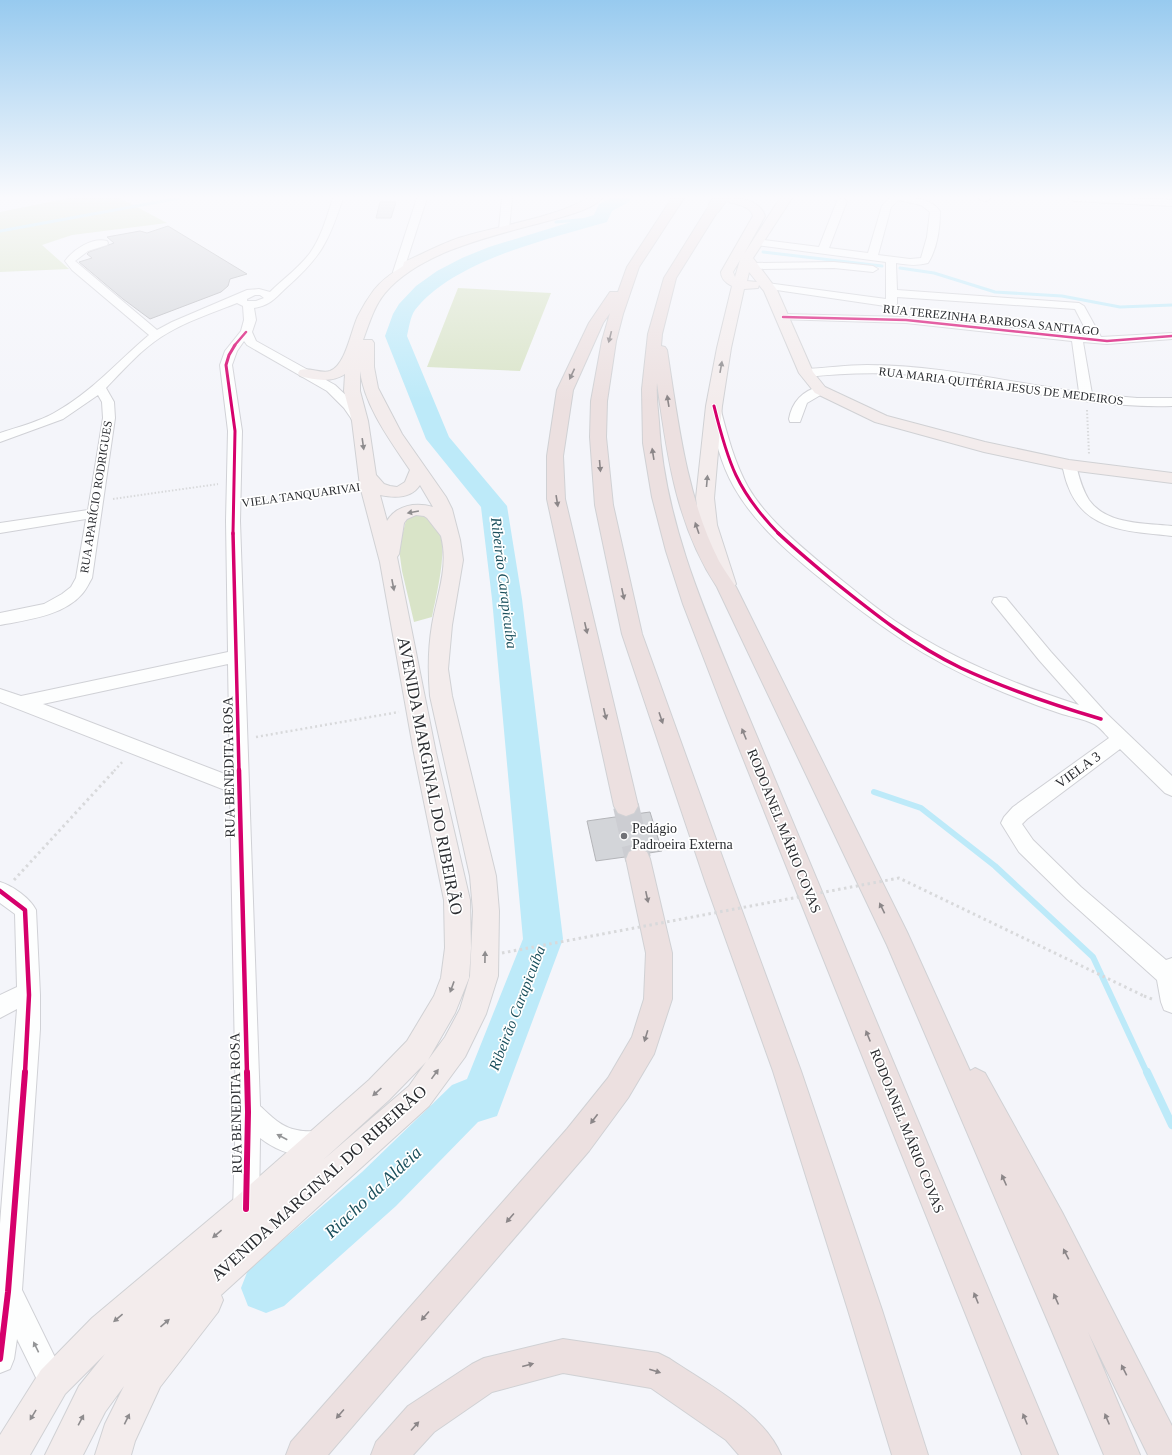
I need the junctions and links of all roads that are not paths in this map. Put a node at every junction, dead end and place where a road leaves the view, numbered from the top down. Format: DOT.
graph roads {
  1 [pos="891,265"];
  2 [pos="74,266"];
  3 [pos="304,266"];
  4 [pos="399,266"];
  5 [pos="411,266"];
  6 [pos="677,266"];
  7 [pos="730,266"];
  8 [pos="747,266"];
  9 [pos="752,266"];
  10 [pos="633,267"];
  11 [pos="395,276"];
  12 [pos="287,281"];
  13 [pos="764,282"];
  14 [pos="241,283"];
  15 [pos="740,285"];
  16 [pos="248,298"];
  17 [pos="892,298"];
  18 [pos="375,299"];
  19 [pos="267,300"];
  20 [pos="782,316"];
  21 [pos="892,319"];
  22 [pos="250,320"];
  23 [pos="656,328"];
  24 [pos="246,332"];
  25 [pos="156,335"];
  26 [pos="1172,336"];
  27 [pos="1077,338"];
  28 [pos="1097,340"];
  29 [pos="354,346"];
  30 [pos="259,349"];
  31 [pos="806,372"];
  32 [pos="306,374"];
  33 [pos="228,386"];
  34 [pos="100,387"];
  35 [pos="820,390"];
  36 [pos="352,391"];
  37 [pos="1086,397"];
  38 [pos="1172,402"];
  39 [pos="714,406"];
  40 [pos="795,419"];
  41 [pos="360,421"];
  42 [pos="0,438"];
  43 [pos="1069,464"];
  44 [pos="417,469"];
  45 [pos="1172,478"];
  46 [pos="368,480"];
  47 [pos="94,507"];
  48 [pos="0,528"];
  49 [pos="1172,532"];
  50 [pos="451,540"];
  51 [pos="389,562"];
  52 [pos="726,588"];
  53 [pos="1000,602"];
  54 [pos="0,619"];
  55 [pos="237,656"];
  56 [pos="0,695"];
  57 [pos="20,703"];
  58 [pos="1101,719"];
  59 [pos="1121,739"];
  60 [pos="239,787"];
  61 [pos="1172,788"];
  62 [pos="626,806"];
  63 [pos="638,859"];
  64 [pos="1,892"];
  65 [pos="898,941"];
  66 [pos="1170,973"];
  67 [pos="29,995"];
  68 [pos="1172,1002"];
  69 [pos="0,1007"];
  70 [pos="248,1112"];
  71 [pos="319,1143"];
  72 [pos="246,1208"];
  73 [pos="237,1259"];
  74 [pos="8,1292"];
  75 [pos="0,1360"];
  76 [pos="53,1382"];
  77 [pos="9,1455"];
  78 [pos="62,1455"];
  79 [pos="112,1455"];
  80 [pos="304,1455"];
  81 [pos="389,1455"];
  82 [pos="763,1455"];
  83 [pos="910,1455"];
  84 [pos="1040,1455"];
  85 [pos="1122,1455"];
  86 [pos="1167,1455"];
  1 -- 17 [label="street"];
  2 -- 25 [label="street"];
  3 -- 12 [label="street, RUA BENEDITA ROSA"];
  4 -- 11 [label="street"];
  5 -- 11 [label="main road"];
  6 -- 23 [label="highway, RODOANEL MÁRIO COVAS"];
  7 -- 15 [label="main road"];
  8 -- 15 [label="main road"];
  9 -- 13 [label="main road"];
  10 -- 62 [label="highway, one-way"];
  10 -- 83 [label="highway, one-way"];
  11 -- 18 [label="main road"];
  12 -- 16 [label="street"];
  12 -- 19 [label="street, RUA BENEDITA ROSA"];
  13 -- 15 [label="main road"];
  13 -- 17 [label="street"];
  13 -- 20 [label="main road"];
  14 -- 16 [label="street"];
  15 -- 20 [label="main road"];
  39 -- 15 [label="main road, one-way"];
  16 -- 19 [label="street"];
  16 -- 22 [label="street, RUA BENEDITA ROSA"];
  16 -- 25 [label="street"];
  17 -- 21 [label="street"];
  17 -- 28 [label="street"];
  18 -- 29 [label="main road, AVENIDA MARGINAL DO RIBEIRÃO"];
  18 -- 44 [label="main road, AVENIDA MARGINAL DO RIBEIRÃO"];
  19 -- 22 [label="street, RUA BENEDITA ROSA"];
  20 -- 21 [label="street, RUA TEREZINHA BARBOSA SANTIAGO"];
  20 -- 31 [label="main road"];
  21 -- 27 [label="street, RUA TEREZINHA BARBOSA SANTIAGO"];
  22 -- 24 [label="street, RUA BENEDITA ROSA"];
  52 -- 23 [label="highway, one-way"];
  84 -- 23 [label="highway, RODOANEL MÁRIO COVAS, one-way"];
  24 -- 30 [label="street"];
  24 -- 33 [label="street, RUA BENEDITA ROSA"];
  25 -- 34 [label="street"];
  26 -- 28 [label="street, RUA TEREZINHA BARBOSA SANTIAGO"];
  27 -- 28 [label="street, RUA TEREZINHA BARBOSA SANTIAGO"];
  27 -- 37 [label="street"];
  29 -- 32 [label="main road, AVENIDA MARGINAL DO RIBEIRÃO"];
  29 -- 36 [label="main road, AVENIDA MARGINAL DO RIBEIRÃO"];
  30 -- 32 [label="street"];
  30 -- 33 [label="street, RUA BENEDITA ROSA"];
  31 -- 35 [label="main road"];
  31 -- 37 [label="street, RUA MARIA QUITÉRIA JESUS DE MEDEIROS"];
  32 -- 36 [label="street, AVENIDA MARGINAL DO RIBEIRÃO"];
  32 -- 41 [label="street"];
  33 -- 55 [label="street, RUA BENEDITA ROSA"];
  34 -- 42 [label="street"];
  34 -- 47 [label="street, RUA APARÍCIO RODRIGUES"];
  35 -- 40 [label="street"];
  35 -- 43 [label="main road"];
  36 -- 41 [label="main road, AVENIDA MARGINAL DO RIBEIRÃO"];
  36 -- 44 [label="main road, AVENIDA MARGINAL DO RIBEIRÃO"];
  37 -- 38 [label="street, RUA MARIA QUITÉRIA JESUS DE MEDEIROS"];
  52 -- 39 [label="main road, one-way"];
  39 -- 58 [label="street"];
  41 -- 46 [label="main road, AVENIDA MARGINAL DO RIBEIRÃO, one-way"];
  43 -- 45 [label="main road"];
  43 -- 49 [label="street"];
  44 -- 46 [label="main road"];
  44 -- 50 [label="main road, AVENIDA MARGINAL DO RIBEIRÃO"];
  46 -- 51 [label="main road, AVENIDA MARGINAL DO RIBEIRÃO"];
  47 -- 48 [label="street"];
  47 -- 54 [label="street, RUA APARÍCIO RODRIGUES"];
  50 -- 51 [label="main road, AVENIDA MARGINAL DO RIBEIRÃO, one-way"];
  73 -- 50 [label="main road, AVENIDA MARGINAL DO RIBEIRÃO, one-way"];
  51 -- 71 [label="main road, AVENIDA MARGINAL DO RIBEIRÃO, one-way"];
  65 -- 52 [label="highway, one-way"];
  53 -- 58 [label="street"];
  55 -- 57 [label="street"];
  55 -- 60 [label="street, RUA BENEDITA ROSA"];
  56 -- 57 [label="street"];
  57 -- 60 [label="street"];
  58 -- 59 [label="street"];
  59 -- 61 [label="street"];
  59 -- 66 [label="street, VIELA 3"];
  60 -- 70 [label="street, RUA BENEDITA ROSA"];
  63 -- 80 [label="highway, one-way"];
  64 -- 67 [label="street"];
  85 -- 65 [label="highway, one-way"];
  86 -- 65 [label="highway, one-way"];
  66 -- 68 [label="street"];
  67 -- 69 [label="street"];
  67 -- 74 [label="street"];
  71 -- 70 [label="street, RUA BENEDITA ROSA, one-way"];
  70 -- 72 [label="street, RUA BENEDITA ROSA"];
  71 -- 72 [label="main road, AVENIDA MARGINAL DO RIBEIRÃO"];
  72 -- 76 [label="main road, AVENIDA MARGINAL DO RIBEIRÃO, one-way"];
  78 -- 73 [label="main road, AVENIDA MARGINAL DO RIBEIRÃO, one-way"];
  79 -- 73 [label="main road, one-way"];
  74 -- 75 [label="street"];
  76 -- 74 [label="street, one-way"];
  76 -- 77 [label="main road, AVENIDA MARGINAL DO RIBEIRÃO, one-way"];
  81 -- 82 [label="highway, one-way"];
}
